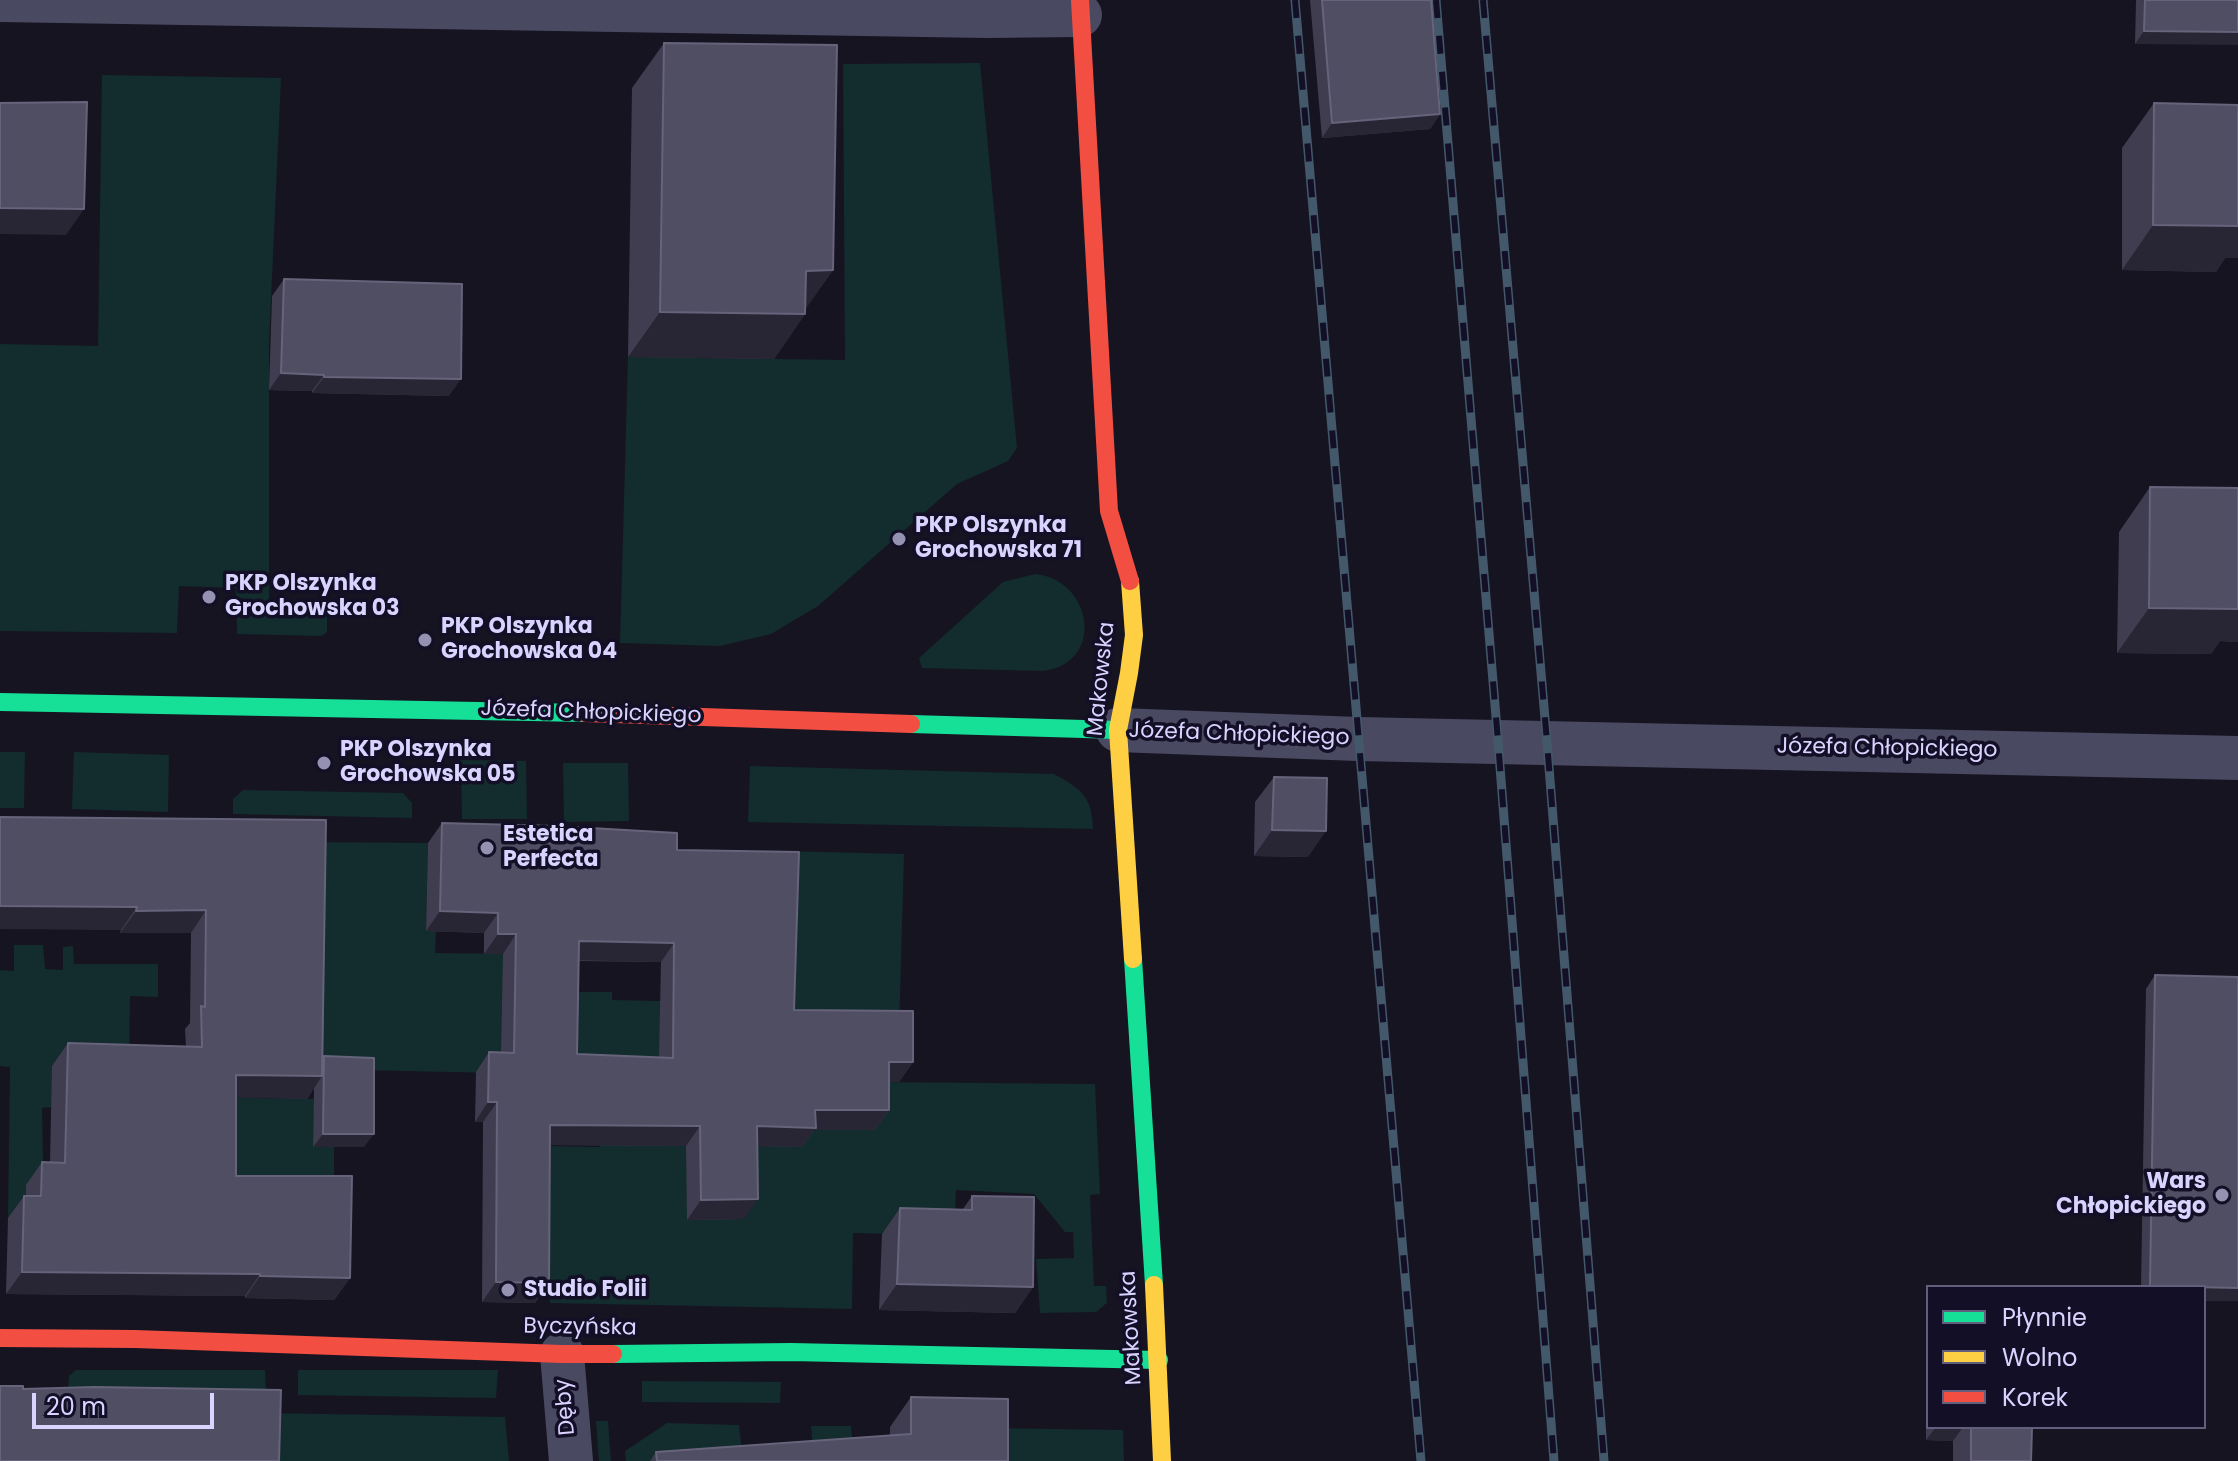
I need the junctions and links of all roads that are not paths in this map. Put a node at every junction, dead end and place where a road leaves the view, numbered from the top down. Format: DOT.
graph roads {
  1 [pos="0,0"];
  2 [pos="1080,8"];
  3 [pos="0,702"];
  4 [pos="1118,730"];
  5 [pos="2238,758"];
  6 [pos="0,1338"];
  7 [pos="562,1354"];
  8 [pos="1159,1360"];
  9 [pos="571,1461"];
  10 [pos="1162,1461"];
  1 -- 2 [label="street"];
  2 -- 4 [label="street, Makowska"];
  3 -- 4 [label="street, Józefa Chłopickiego"];
  4 -- 5 [label="street, Józefa Chłopickiego"];
  4 -- 8 [label="street, Makowska"];
  6 -- 7 [label="street, Byczyńska"];
  7 -- 8 [label="street, Byczyńska"];
  7 -- 9 [label="street, Dęby"];
  8 -- 10 [label="street, Makowska"];
}
